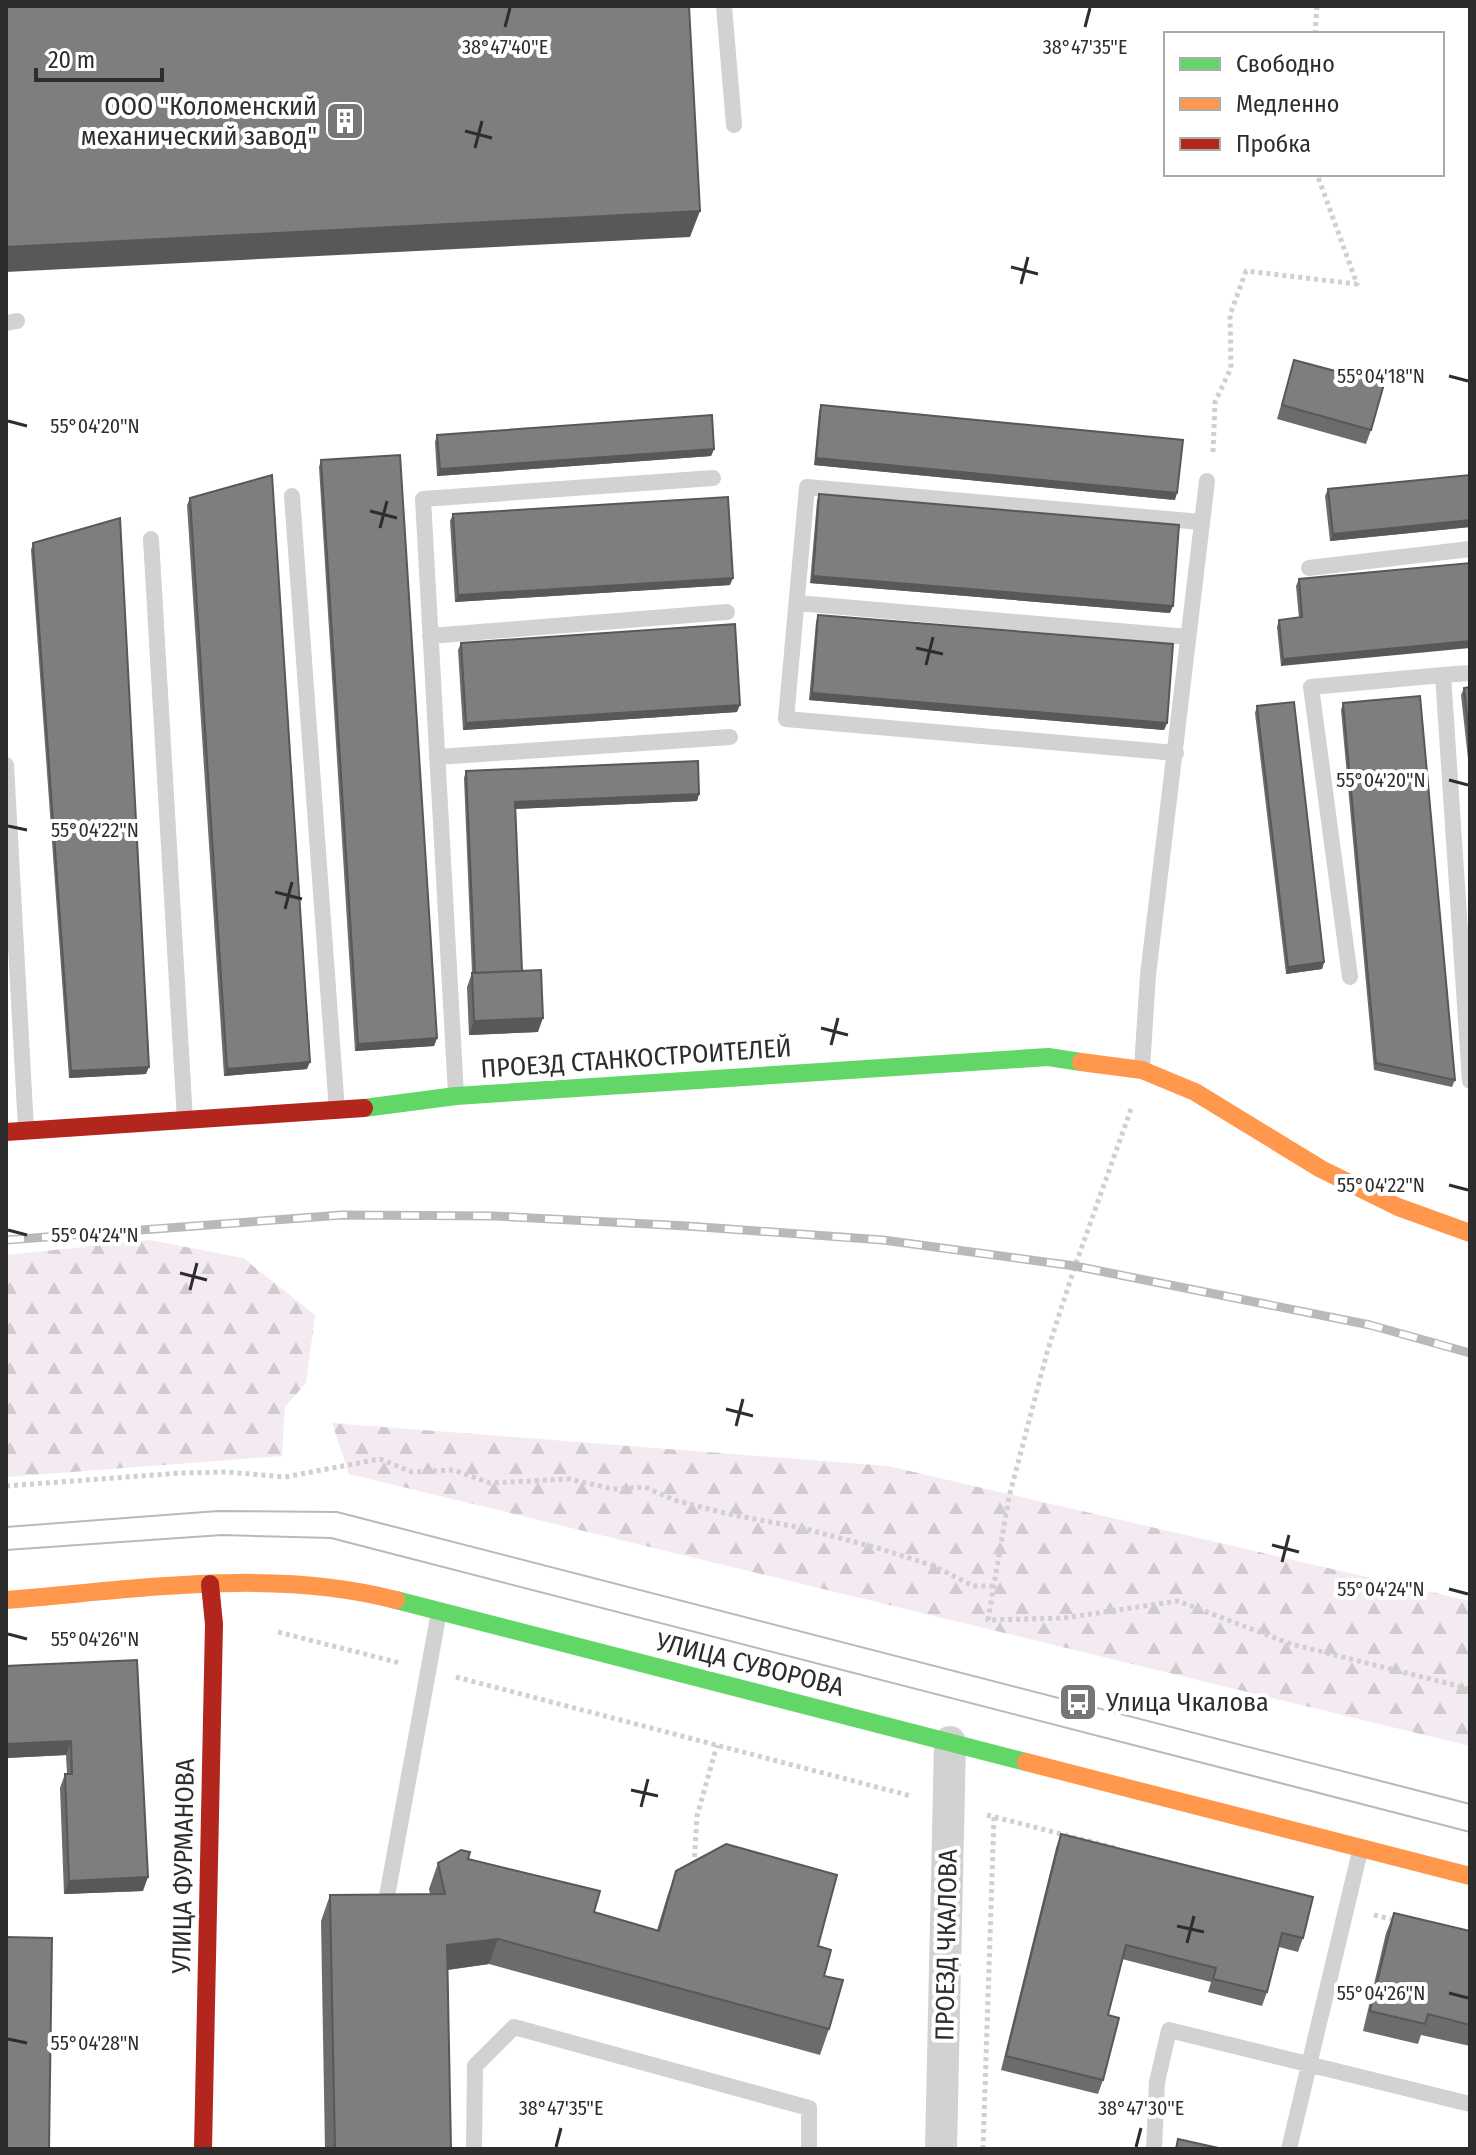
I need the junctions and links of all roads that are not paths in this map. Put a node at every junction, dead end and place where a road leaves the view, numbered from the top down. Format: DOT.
graph roads {
  1 [pos="724,6"];
  2 [pos="734,125"];
  3 [pos="713,478"];
  4 [pos="1207,481"];
  5 [pos="292,496"];
  6 [pos="1201,522"];
  7 [pos="151,539"];
  8 [pos="1470,549"];
  9 [pos="1309,568"];
  10 [pos="797,603"];
  11 [pos="727,612"];
  12 [pos="430,636"];
  13 [pos="1188,637"];
  14 [pos="1470,673"];
  15 [pos="1443,675"];
  16 [pos="730,737"];
  17 [pos="1176,753"];
  18 [pos="437,757"];
  19 [pos="6,765"];
  20 [pos="1350,977"];
  21 [pos="1142,1070"];
  22 [pos="1470,1081"];
  23 [pos="456,1096"];
  24 [pos="337,1112"];
  25 [pos="185,1122"];
  26 [pos="27,1131"];
  27 [pos="6,1132"];
  28 [pos="1470,1233"];
  29 [pos="210,1584"];
  30 [pos="6,1600"];
  31 [pos="439,1611"];
  32 [pos="950,1742"];
  33 [pos="1361,1848"];
  34 [pos="1470,1876"];
  35 [pos="385,1907"];
  36 [pos="1309,2064"];
  37 [pos="1470,2104"];
  38 [pos="203,2149"];
  39 [pos="474,2149"];
  40 [pos="809,2149"];
  41 [pos="941,2149"];
  42 [pos="1154,2149"];
  43 [pos="1289,2149"];
  1 -- 2 [label="lane"];
  3 -- 12 [label="lane"];
  4 -- 6 [label="lane"];
  5 -- 24 [label="lane"];
  6 -- 10 [label="lane"];
  6 -- 13 [label="lane"];
  7 -- 25 [label="lane"];
  8 -- 9 [label="lane"];
  10 -- 13 [label="lane"];
  10 -- 17 [label="lane"];
  11 -- 12 [label="lane"];
  12 -- 18 [label="lane"];
  13 -- 17 [label="lane"];
  14 -- 15 [label="lane"];
  15 -- 20 [label="lane"];
  15 -- 22 [label="lane"];
  16 -- 18 [label="lane"];
  17 -- 21 [label="lane"];
  18 -- 23 [label="lane"];
  19 -- 26 [label="lane"];
  21 -- 23 [label="street, ПРОЕЗД СТАНКОСТРОИТЕЛЕЙ"];
  21 -- 28 [label="street, ПРОЕЗД СТАНКОСТРОИТЕЛЕЙ"];
  23 -- 24 [label="street, ПРОЕЗД СТАНКОСТРОИТЕЛЕЙ"];
  24 -- 25 [label="street, ПРОЕЗД СТАНКОСТРОИТЕЛЕЙ"];
  25 -- 26 [label="street, ПРОЕЗД СТАНКОСТРОИТЕЛЕЙ"];
  26 -- 27 [label="street, ПРОЕЗД СТАНКОСТРОИТЕЛЕЙ"];
  29 -- 30 [label="street, УЛИЦА СУВОРОВА"];
  29 -- 31 [label="street, УЛИЦА СУВОРОВА"];
  29 -- 38 [label="street, УЛИЦА ФУРМАНОВА"];
  31 -- 32 [label="street, УЛИЦА СУВОРОВА"];
  31 -- 35 [label="lane"];
  32 -- 33 [label="street, УЛИЦА СУВОРОВА"];
  32 -- 41 [label="street, ПРОЕЗД ЧКАЛОВА"];
  33 -- 34 [label="street, УЛИЦА СУВОРОВА"];
  33 -- 36 [label="lane"];
  36 -- 37 [label="lane"];
  36 -- 42 [label="lane"];
  36 -- 43 [label="lane"];
  39 -- 40 [label="lane"];
}
